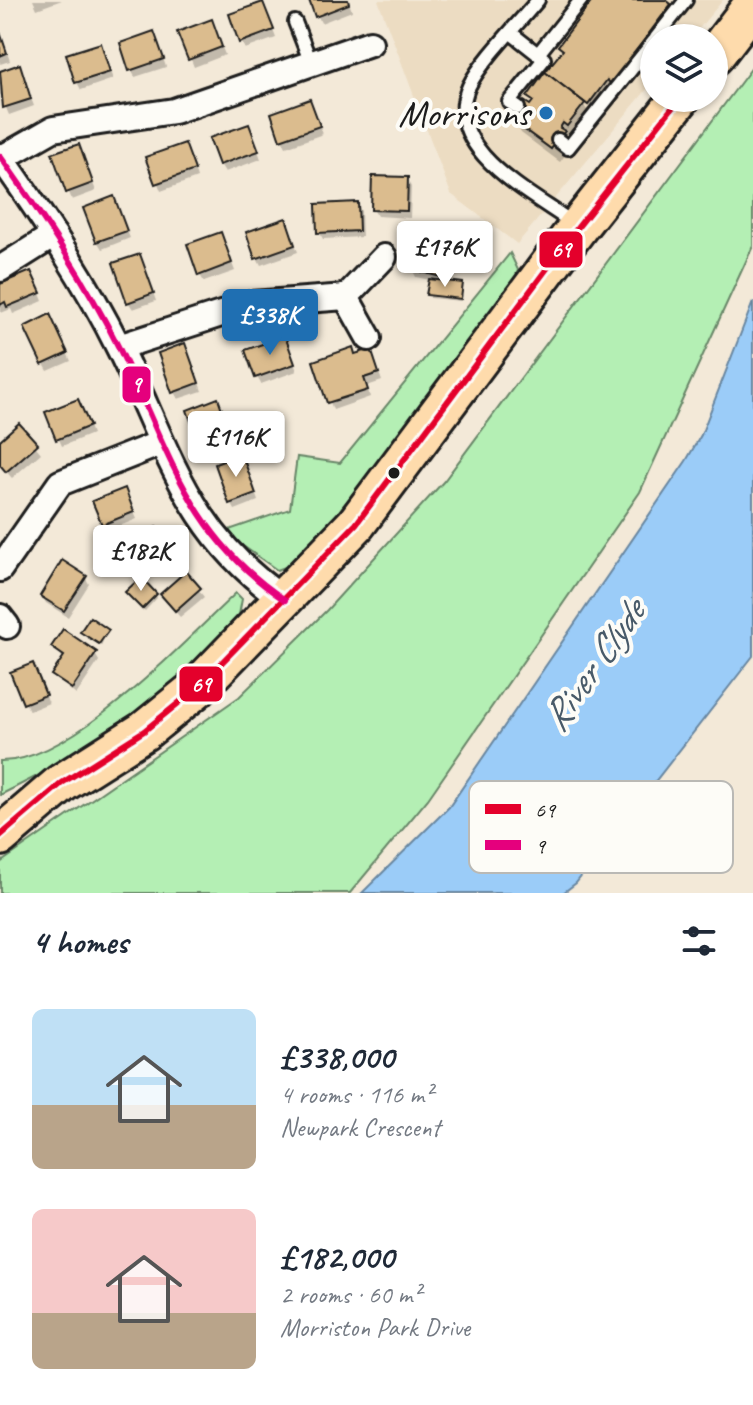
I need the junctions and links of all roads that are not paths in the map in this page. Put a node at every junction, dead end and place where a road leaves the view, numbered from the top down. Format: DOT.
graph roads {
  1 [pos="538,0"];
  2 [pos="581,0"];
  3 [pos="686,0"];
  4 [pos="753,5"];
  5 [pos="295,22"];
  6 [pos="667,24"];
  7 [pos="511,33"];
  8 [pos="728,38"];
  9 [pos="370,43"];
  10 [pos="640,55"];
  11 [pos="544,59"];
  12 [pos="311,63"];
  13 [pos="518,108"];
  14 [pos="669,112"];
  15 [pos="558,140"];
  16 [pos="1,157"];
  17 [pos="578,227"];
  18 [pos="54,235"];
  19 [pos="384,257"];
  20 [pos="0,269"];
  21 [pos="346,297"];
  22 [pos="369,338"];
  23 [pos="119,347"];
  24 [pos="161,443"];
  25 [pos="0,569"];
  26 [pos="285,600"];
  27 [pos="62,783"];
  28 [pos="0,809"];
  29 [pos="0,836"];
  1 -- 7 [label="lane"];
  2 -- 11 [label="lane"];
  3 -- 6 [label="lane"];
  4 -- 8 [label="main road"];
  5 -- 12 [label="lane"];
  7 -- 11 [label="lane"];
  7 -- 17 [label="lane"];
  9 -- 12 [label="street"];
  10 -- 15 [label="lane"];
  11 -- 13 [label="lane"];
  12 -- 16 [label="street"];
  14 -- 17 [label="main road"];
  16 -- 18 [label="street"];
  17 -- 26 [label="main road"];
  18 -- 20 [label="street"];
  18 -- 23 [label="street"];
  19 -- 21 [label="street"];
  21 -- 22 [label="street"];
  21 -- 23 [label="street"];
  23 -- 24 [label="street"];
  24 -- 25 [label="street"];
  24 -- 26 [label="street"];
  26 -- 27 [label="main road"];
  27 -- 28 [label="main road"];
  27 -- 29 [label="main road"];
}
